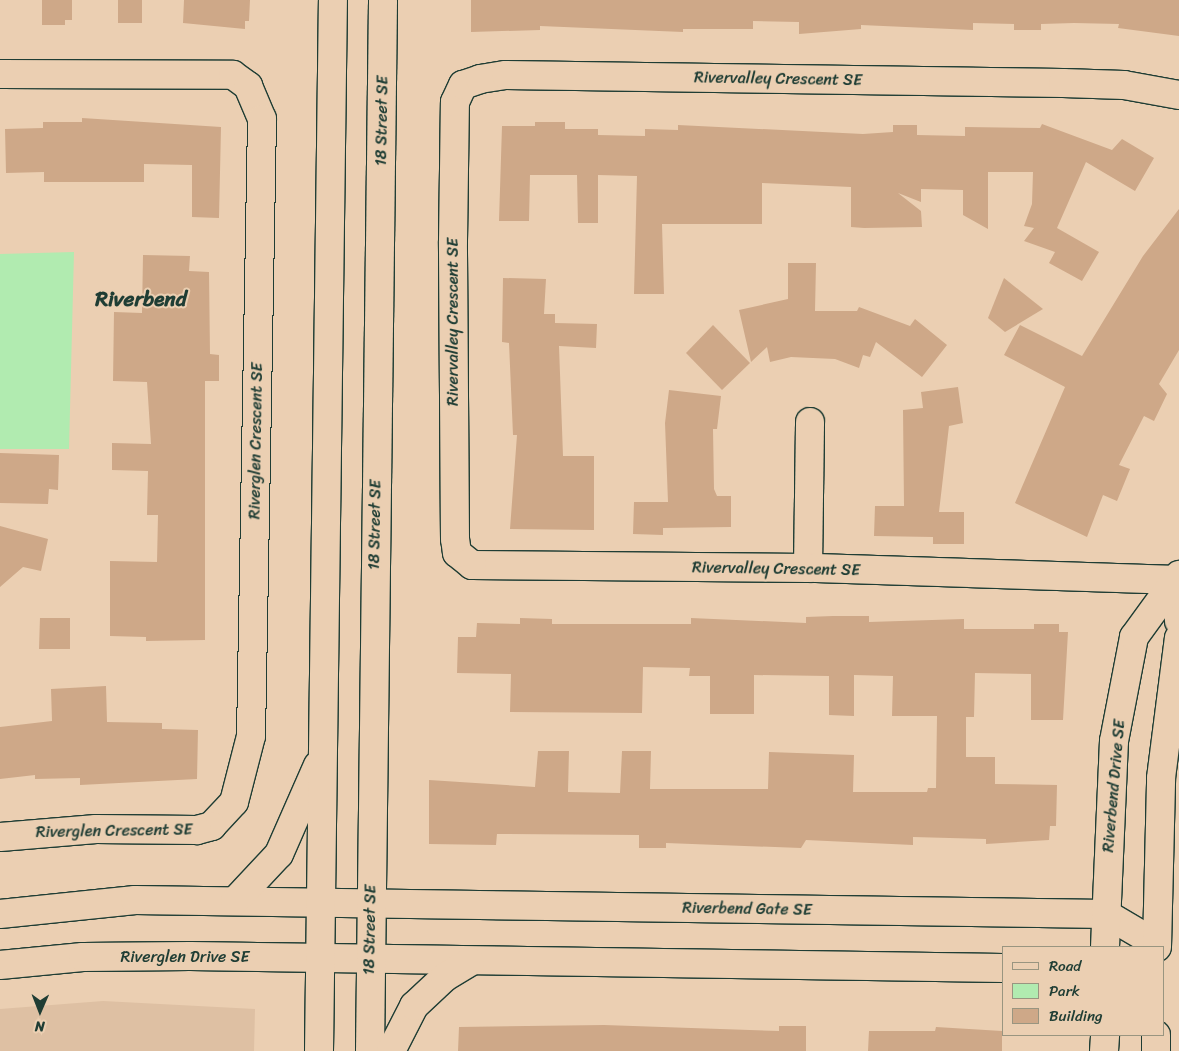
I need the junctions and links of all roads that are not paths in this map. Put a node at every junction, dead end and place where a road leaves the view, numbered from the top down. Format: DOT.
graph roads {
  1 [pos="333,0"];
  2 [pos="383,0"];
  3 [pos="0,74"];
  4 [pos="1179,95"];
  5 [pos="810,422"];
  6 [pos="808,568"];
  7 [pos="1178,577"];
  8 [pos="1179,621"];
  9 [pos="1179,638"];
  10 [pos="323,754"];
  11 [pos="0,837"];
  12 [pos="235,901"];
  13 [pos="321,902"];
  14 [pos="371,903"];
  15 [pos="0,914"];
  16 [pos="1106,914"];
  17 [pos="1105,946"];
  18 [pos="1155,946"];
  19 [pos="320,959"];
  20 [pos="370,960"];
  21 [pos="470,962"];
  22 [pos="0,965"];
  23 [pos="1002,968"];
  24 [pos="1104,1036"];
  25 [pos="1156,1036"];
  26 [pos="319,1051"];
  27 [pos="370,1051"];
  28 [pos="391,1051"];
  29 [pos="1104,1051"];
  30 [pos="1156,1051"];
  1 -- 10 [label="street"];
  2 -- 14 [label="street, 18 Street SE"];
  3 -- 11 [label="street, Riverglen Crescent SE"];
  4 -- 6 [label="street, Rivervalley Crescent SE"];
  5 -- 6 [label="street"];
  6 -- 7 [label="street, Rivervalley Crescent SE"];
  7 -- 8 [label="street"];
  7 -- 16 [label="street, Riverbend Drive SE"];
  9 -- 18 [label="street"];
  10 -- 12 [label="street"];
  10 -- 13 [label="street"];
  12 -- 13 [label="street"];
  12 -- 15 [label="street"];
  13 -- 14 [label="street, Riverbend Gate SE"];
  13 -- 19 [label="street"];
  14 -- 16 [label="street, Riverbend Gate SE"];
  14 -- 20 [label="street, 18 Street SE"];
  16 -- 17 [label="street, Riverbend Drive SE"];
  16 -- 18 [label="street, Riverbend Gate SE"];
  19 -- 20 [label="street, Riverglen Drive SE"];
  19 -- 22 [label="street, Riverglen Drive SE"];
  19 -- 26 [label="street"];
  20 -- 21 [label="street"];
  20 -- 27 [label="street, 18 Street SE"];
  21 -- 23 [label="street"];
  21 -- 28 [label="street"];
  24 -- 29 [label="street"];
  25 -- 30 [label="street"];
}
